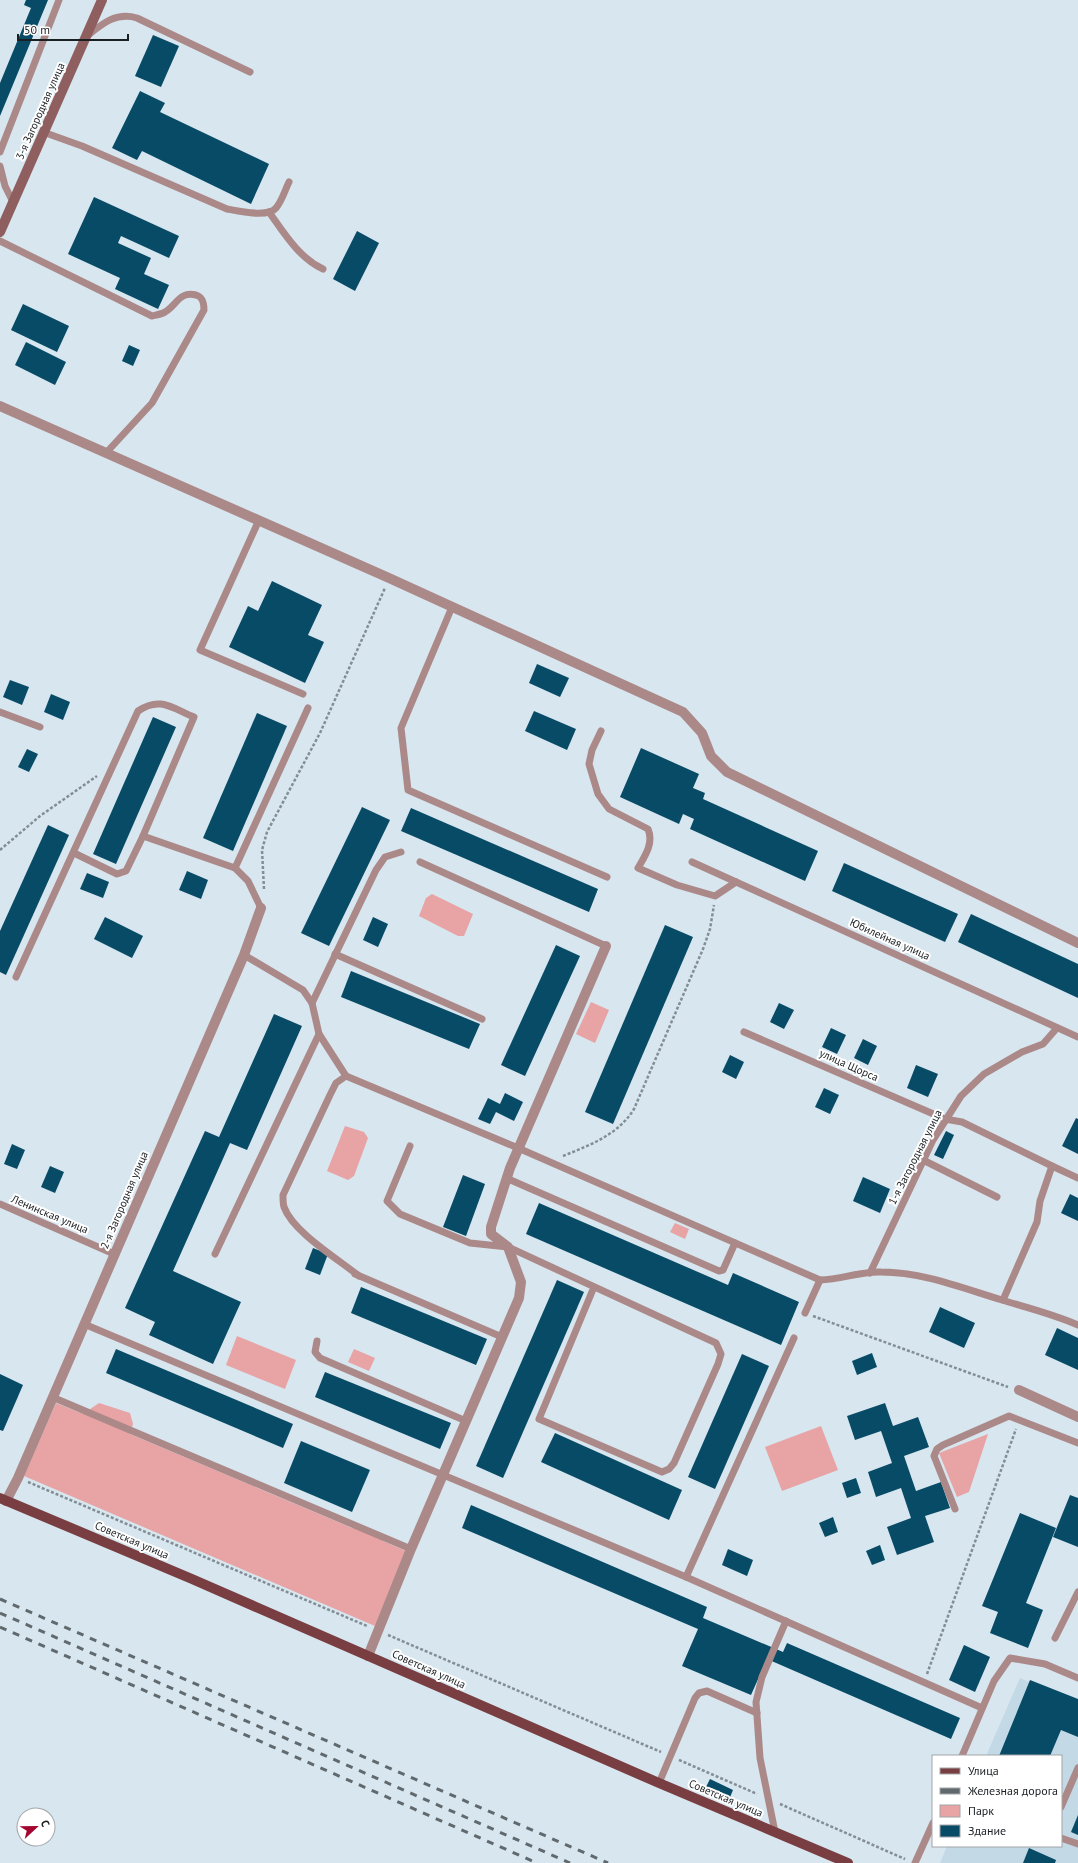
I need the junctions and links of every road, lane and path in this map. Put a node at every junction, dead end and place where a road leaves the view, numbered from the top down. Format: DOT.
graph roads {
  1 [pos="59,0"];
  2 [pos="102,0"];
  3 [pos="86,36"];
  4 [pos="250,72"];
  5 [pos="43,132"];
  6 [pos="0,152"];
  7 [pos="0,166"];
  8 [pos="289,182"];
  9 [pos="14,202"];
  10 [pos="269,212"];
  11 [pos="0,232"];
  12 [pos="0,241"];
  13 [pos="323,269"];
  14 [pos="0,406"];
  15 [pos="106,453"];
  16 [pos="259,520"];
  17 [pos="389,578"];
  18 [pos="452,607"];
  19 [pos="303,694"];
  20 [pos="308,708"];
  21 [pos="0,712"];
  22 [pos="40,727"];
  23 [pos="601,731"];
  24 [pos="115,764"];
  25 [pos="143,836"];
  26 [pos="0,850"];
  27 [pos="401,852"];
  28 [pos="74,853"];
  29 [pos="420,862"];
  30 [pos="692,862"];
  31 [pos="235,868"];
  32 [pos="607,877"];
  33 [pos="736,882"];
  34 [pos="715,896"];
  35 [pos="261,908"];
  36 [pos="1078,943"];
  37 [pos="606,946"];
  38 [pos="336,954"];
  39 [pos="244,955"];
  40 [pos="16,977"];
  41 [pos="312,1003"];
  42 [pos="482,1018"];
  43 [pos="1057,1028"];
  44 [pos="744,1032"];
  45 [pos="319,1034"];
  46 [pos="1078,1037"];
  47 [pos="346,1076"];
  48 [pos="945,1119"];
  49 [pos="410,1146"];
  50 [pos="518,1148"];
  51 [pos="924,1160"];
  52 [pos="550,1162"];
  53 [pos="1052,1166"];
  54 [pos="506,1178"];
  55 [pos="1078,1178"];
  56 [pos="997,1197"];
  57 [pos="0,1204"];
  58 [pos="735,1243"];
  59 [pos="508,1247"];
  60 [pos="114,1254"];
  61 [pos="215,1254"];
  62 [pos="870,1273"];
  63 [pos="820,1280"];
  64 [pos="594,1287"];
  65 [pos="1003,1300"];
  66 [pos="805,1313"];
  67 [pos="84,1324"];
  68 [pos="1078,1325"];
  69 [pos="502,1337"];
  70 [pos="794,1338"];
  71 [pos="317,1341"];
  72 [pos="1019,1390"];
  73 [pos="52,1397"];
  74 [pos="1078,1417"];
  75 [pos="1020,1419"];
  76 [pos="466,1421"];
  77 [pos="1078,1443"];
  78 [pos="443,1475"];
  79 [pos="18,1478"];
  80 [pos="3,1499"];
  81 [pos="955,1509"];
  82 [pos="411,1549"];
  83 [pos="686,1578"];
  84 [pos="1078,1592"];
  85 [pos="786,1621"];
  86 [pos="378,1631"];
  87 [pos="1055,1638"];
  88 [pos="368,1656"];
  89 [pos="1078,1678"];
  90 [pos="924,1682"];
  91 [pos="982,1708"];
  92 [pos="757,1713"];
  93 [pos="962,1755"];
  94 [pos="671,1757"];
  95 [pos="1078,1768"];
  96 [pos="659,1783"];
  97 [pos="768,1799"];
  98 [pos="1062,1805"];
  99 [pos="932,1825"];
  100 [pos="775,1832"];
  101 [pos="1062,1838"];
  102 [pos="1078,1844"];
  103 [pos="848,1863"];
  104 [pos="915,1863"];
  1 -- 6 [label="lane"];
  2 -- 3 [label="main road, 3-я Загородная улица"];
  3 -- 4 [label="lane"];
  3 -- 5 [label="main road, 3-я Загородная улица"];
  5 -- 9 [label="main road, 3-я Загородная улица"];
  5 -- 10 [label="lane"];
  7 -- 9 [label="lane"];
  8 -- 10 [label="lane"];
  9 -- 11 [label="main road, 3-я Загородная улица"];
  10 -- 13 [label="lane"];
  12 -- 15 [label="lane"];
  14 -- 15 [label="street"];
  15 -- 16 [label="street"];
  16 -- 17 [label="street"];
  16 -- 19 [label="lane"];
  17 -- 18 [label="street"];
  17 -- 35 [label="path"];
  18 -- 32 [label="lane"];
  18 -- 36 [label="street"];
  20 -- 31 [label="lane"];
  21 -- 22 [label="lane"];
  23 -- 34 [label="lane"];
  24 -- 25 [label="lane"];
  24 -- 26 [label="path"];
  24 -- 28 [label="lane"];
  25 -- 28 [label="lane"];
  25 -- 31 [label="lane"];
  27 -- 38 [label="lane"];
  28 -- 40 [label="lane"];
  29 -- 37 [label="lane"];
  30 -- 33 [label="lane, Юбилейная улица"];
  31 -- 35 [label="lane"];
  33 -- 34 [label="lane"];
  33 -- 43 [label="lane, Юбилейная улица"];
  34 -- 52 [label="path"];
  35 -- 39 [label="street, 2-я Загородная улица"];
  37 -- 50 [label="street"];
  38 -- 41 [label="lane"];
  38 -- 42 [label="lane"];
  39 -- 41 [label="lane"];
  39 -- 60 [label="street, 2-я Загородная улица"];
  41 -- 45 [label="lane"];
  43 -- 46 [label="lane, Юбилейная улица"];
  43 -- 48 [label="lane, 1-я Загородная улица"];
  44 -- 48 [label="lane, улица Щорса"];
  45 -- 47 [label="lane"];
  45 -- 61 [label="lane"];
  47 -- 50 [label="lane"];
  47 -- 69 [label="lane"];
  48 -- 51 [label="lane, 1-я Загородная улица"];
  48 -- 53 [label="lane, улица Щорса"];
  49 -- 59 [label="lane"];
  50 -- 52 [label="lane"];
  50 -- 54 [label="street"];
  51 -- 56 [label="lane"];
  51 -- 62 [label="lane, 1-я Загородная улица"];
  52 -- 58 [label="lane"];
  53 -- 55 [label="lane, улица Щорса"];
  53 -- 65 [label="lane"];
  54 -- 58 [label="lane"];
  54 -- 59 [label="street"];
  57 -- 60 [label="lane, Ленинская улица"];
  58 -- 63 [label="lane"];
  59 -- 64 [label="lane"];
  59 -- 69 [label="street"];
  60 -- 67 [label="street, 2-я Загородная улица"];
  62 -- 63 [label="lane"];
  62 -- 65 [label="lane"];
  63 -- 66 [label="lane"];
  64 -- 64 [label="lane"];
  65 -- 68 [label="lane"];
  66 -- 72 [label="path"];
  67 -- 73 [label="street, 2-я Загородная улица"];
  67 -- 78 [label="lane"];
  69 -- 76 [label="street"];
  70 -- 83 [label="lane"];
  71 -- 76 [label="lane"];
  72 -- 74 [label="street"];
  73 -- 79 [label="street, 2-я Загородная улица"];
  73 -- 82 [label="lane"];
  75 -- 77 [label="lane"];
  75 -- 81 [label="lane"];
  75 -- 90 [label="path"];
  76 -- 78 [label="street"];
  78 -- 82 [label="street"];
  78 -- 83 [label="lane"];
  79 -- 80 [label="street, 2-я Загородная улица"];
  79 -- 86 [label="path"];
  80 -- 88 [label="main road, Советская улица"];
  82 -- 86 [label="street"];
  83 -- 85 [label="lane"];
  84 -- 87 [label="lane"];
  85 -- 90 [label="lane"];
  85 -- 92 [label="lane"];
  86 -- 88 [label="street"];
  86 -- 94 [label="path"];
  88 -- 96 [label="main road, Советская улица"];
  89 -- 91 [label="lane"];
  90 -- 91 [label="lane"];
  91 -- 93 [label="lane"];
  92 -- 94 [label="lane"];
  92 -- 97 [label="lane"];
  94 -- 96 [label="lane"];
  94 -- 97 [label="path"];
  95 -- 98 [label="lane"];
  96 -- 100 [label="main road, Советская улица"];
  97 -- 100 [label="lane"];
  97 -- 104 [label="path"];
  99 -- 104 [label="lane"];
  100 -- 103 [label="main road, Советская улица"];
  101 -- 102 [label="lane"];
}
